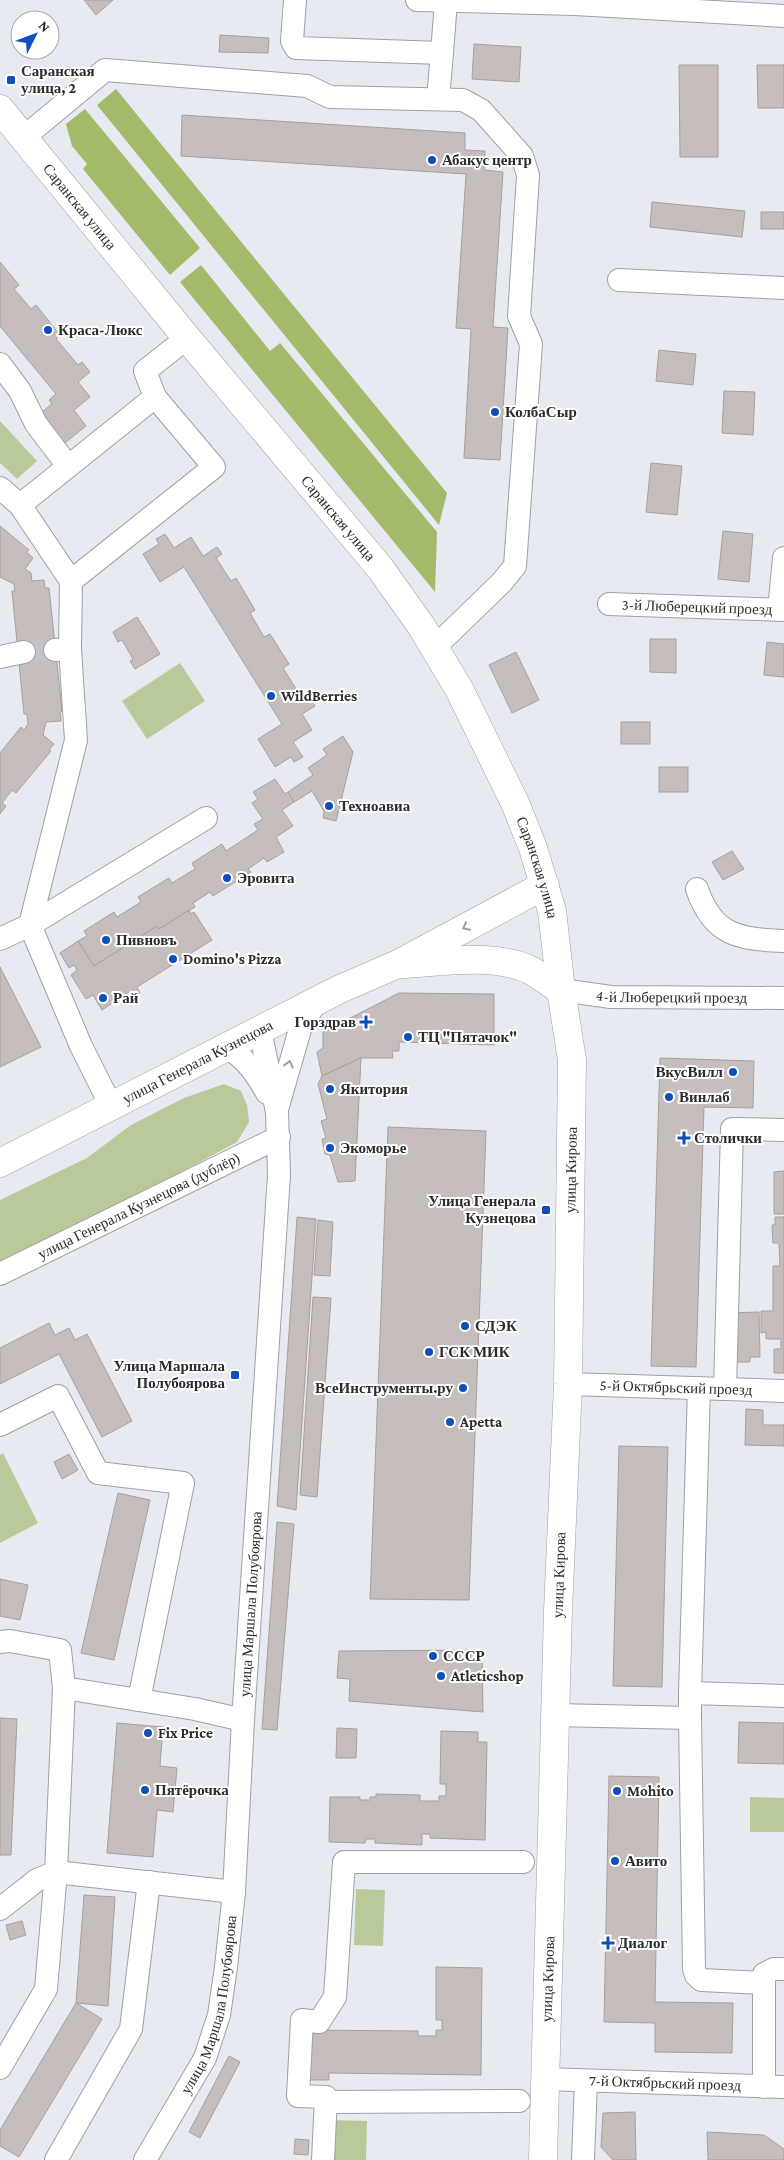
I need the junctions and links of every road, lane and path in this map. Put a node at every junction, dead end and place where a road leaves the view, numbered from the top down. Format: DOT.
graph roads {
  1 [pos="295,0"];
  2 [pos="417,0"];
  3 [pos="446,1"];
  4 [pos="575,2"];
  5 [pos="784,16"];
  6 [pos="442,53"];
  7 [pos="438,99"];
  8 [pos="0,109"];
  9 [pos="23,138"];
  10 [pos="619,280"];
  11 [pos="784,288"];
  12 [pos="187,338"];
  13 [pos="0,364"];
  14 [pos="154,397"];
  15 [pos="68,466"];
  16 [pos="0,488"];
  17 [pos="20,505"];
  18 [pos="784,558"];
  19 [pos="71,581"];
  20 [pos="609,604"];
  21 [pos="781,610"];
  22 [pos="435,647"];
  23 [pos="24,652"];
  24 [pos="0,657"];
  25 [pos="206,818"];
  26 [pos="545,886"];
  27 [pos="696,889"];
  28 [pos="30,925"];
  29 [pos="0,939"];
  30 [pos="784,941"];
  31 [pos="398,964"];
  32 [pos="561,990"];
  33 [pos="784,998"];
  34 [pos="316,1001"];
  35 [pos="260,1030"];
  36 [pos="228,1046"];
  37 [pos="111,1106"];
  38 [pos="277,1112"];
  39 [pos="784,1130"];
  40 [pos="279,1137"];
  41 [pos="0,1162"];
  42 [pos="0,1274"];
  43 [pos="568,1384"];
  44 [pos="699,1388"];
  45 [pos="725,1389"];
  46 [pos="784,1391"];
  47 [pos="0,1425"];
  48 [pos="0,1642"];
  49 [pos="64,1688"];
  50 [pos="690,1693"];
  51 [pos="784,1696"];
  52 [pos="139,1700"];
  53 [pos="555,1715"];
  54 [pos="690,1718"];
  55 [pos="243,1720"];
  56 [pos="524,1862"];
  57 [pos="56,1872"];
  58 [pos="149,1882"];
  59 [pos="234,1892"];
  60 [pos="0,1909"];
  61 [pos="784,1969"];
  62 [pos="764,1983"];
  63 [pos="0,2068"];
  64 [pos="545,2080"];
  65 [pos="586,2081"];
  66 [pos="774,2087"];
  67 [pos="520,2101"];
  68 [pos="325,2102"];
  69 [pos="56,2160"];
  70 [pos="146,2160"];
  71 [pos="323,2160"];
  72 [pos="543,2160"];
  73 [pos="583,2160"];
  1 -- 6 [label="street"];
  2 -- 3 [label="street"];
  3 -- 4 [label="street"];
  3 -- 6 [label="street"];
  4 -- 5 [label="street"];
  6 -- 7 [label="street"];
  7 -- 9 [label="street"];
  7 -- 22 [label="street"];
  8 -- 9 [label="main road, Саранская улица"];
  9 -- 12 [label="main road, Саранская улица"];
  10 -- 11 [label="street"];
  12 -- 14 [label="street"];
  12 -- 22 [label="main road, Саранская улица"];
  13 -- 15 [label="street"];
  14 -- 15 [label="street"];
  14 -- 19 [label="street"];
  15 -- 17 [label="street"];
  16 -- 17 [label="street"];
  17 -- 19 [label="street"];
  18 -- 21 [label="street"];
  19 -- 28 [label="street"];
  20 -- 21 [label="street, 3-й Люберецкий проезд"];
  22 -- 26 [label="main road, Саранская улица"];
  23 -- 24 [label="street"];
  25 -- 28 [label="street"];
  26 -- 31 [label="main road, улица Генерала Кузнецова, one-way"];
  26 -- 32 [label="main road, Саранская улица"];
  27 -- 30 [label="street"];
  28 -- 29 [label="street"];
  28 -- 37 [label="street"];
  31 -- 32 [label="main road, улица Генерала Кузнецова"];
  31 -- 34 [label="main road, улица Генерала Кузнецова"];
  32 -- 33 [label="street, 4-й Люберецкий проезд"];
  32 -- 43 [label="main road, улица Кирова"];
  34 -- 35 [label="main road, улица Генерала Кузнецова"];
  38 -- 34 [label="street, one-way"];
  35 -- 36 [label="main road, улица Генерала Кузнецова"];
  35 -- 38 [label="street, улица Маршала Полубоярова"];
  36 -- 37 [label="main road, улица Генерала Кузнецова"];
  36 -- 38 [label="street"];
  37 -- 41 [label="main road, улица Генерала Кузнецова"];
  38 -- 40 [label="street, улица Маршала Полубоярова"];
  39 -- 45 [label="street"];
  40 -- 42 [label="street, улица Генерала Кузнецова (дублёр)"];
  40 -- 55 [label="street, улица Маршала Полубоярова"];
  43 -- 44 [label="street, 5-й Октябрьский проезд"];
  43 -- 53 [label="main road, улица Кирова"];
  44 -- 45 [label="street, 5-й Октябрьский проезд"];
  44 -- 50 [label="street"];
  45 -- 46 [label="street, 5-й Октябрьский проезд"];
  47 -- 52 [label="street"];
  48 -- 49 [label="street"];
  49 -- 52 [label="street"];
  49 -- 57 [label="street"];
  50 -- 51 [label="street"];
  50 -- 54 [label="street"];
  52 -- 55 [label="street"];
  53 -- 54 [label="street"];
  53 -- 64 [label="main road, улица Кирова"];
  54 -- 62 [label="street"];
  55 -- 59 [label="street, улица Маршала Полубоярова"];
  56 -- 68 [label="street"];
  57 -- 58 [label="street"];
  57 -- 60 [label="street"];
  57 -- 63 [label="street"];
  58 -- 59 [label="street"];
  58 -- 69 [label="street"];
  59 -- 70 [label="street, улица Маршала Полубоярова"];
  61 -- 62 [label="street"];
  62 -- 66 [label="street"];
  64 -- 65 [label="street, 7-й Октябрьский проезд"];
  64 -- 72 [label="main road, улица Кирова"];
  65 -- 66 [label="street, 7-й Октябрьский проезд"];
  65 -- 73 [label="street"];
  67 -- 68 [label="street"];
  68 -- 71 [label="street"];
}
